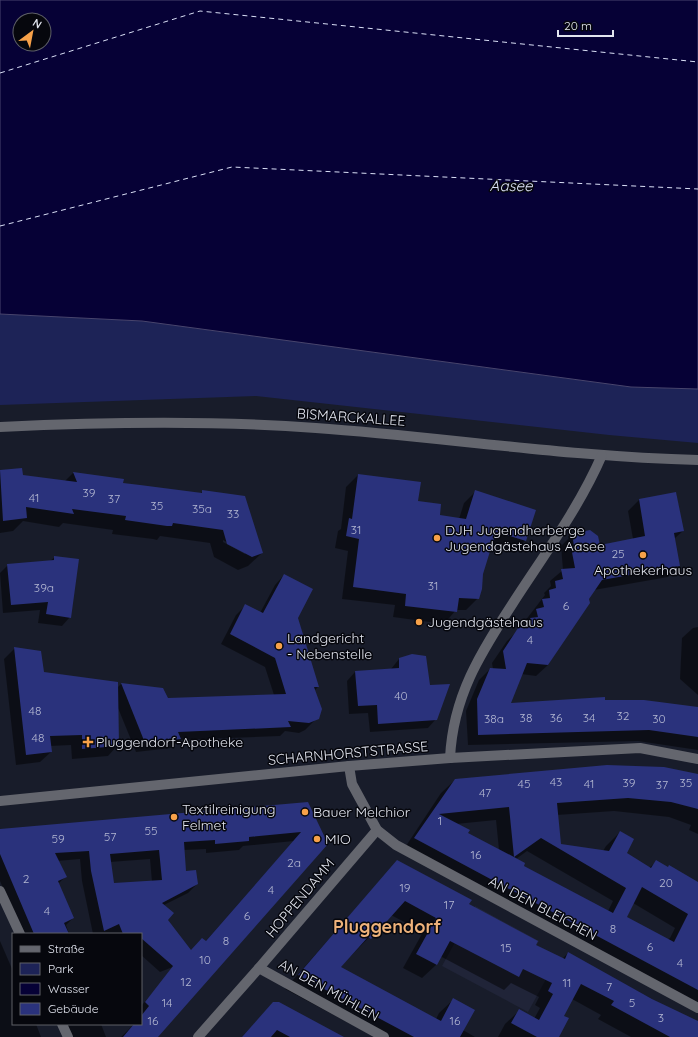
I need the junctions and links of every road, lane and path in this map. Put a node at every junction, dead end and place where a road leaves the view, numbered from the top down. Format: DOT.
graph roads {
  1 [pos="0,427"];
  2 [pos="602,455"];
  3 [pos="698,460"];
  4 [pos="450,758"];
  5 [pos="698,759"];
  6 [pos="348,766"];
  7 [pos="0,801"];
  8 [pos="377,830"];
  9 [pos="0,891"];
  10 [pos="20,933"];
  11 [pos="260,968"];
  12 [pos="698,1008"];
  13 [pos="62,1025"];
  14 [pos="68,1037"];
  15 [pos="198,1037"];
  16 [pos="384,1037"];
  1 -- 2 [label="street, BISMARCKALLEE"];
  2 -- 3 [label="street, BISMARCKALLEE"];
  2 -- 4 [label="street"];
  4 -- 5 [label="street, SCHARNHORSTSTRASSE"];
  4 -- 6 [label="street, SCHARNHORSTSTRASSE"];
  6 -- 7 [label="street, SCHARNHORSTSTRASSE"];
  6 -- 8 [label="street"];
  8 -- 11 [label="street, HOPPENDAMM"];
  8 -- 12 [label="street, AN DEN BLEICHEN"];
  9 -- 10 [label="street"];
  11 -- 15 [label="street, HOPPENDAMM"];
  11 -- 16 [label="street, AN DEN MÜHLEN"];
  13 -- 14 [label="street"];
}
